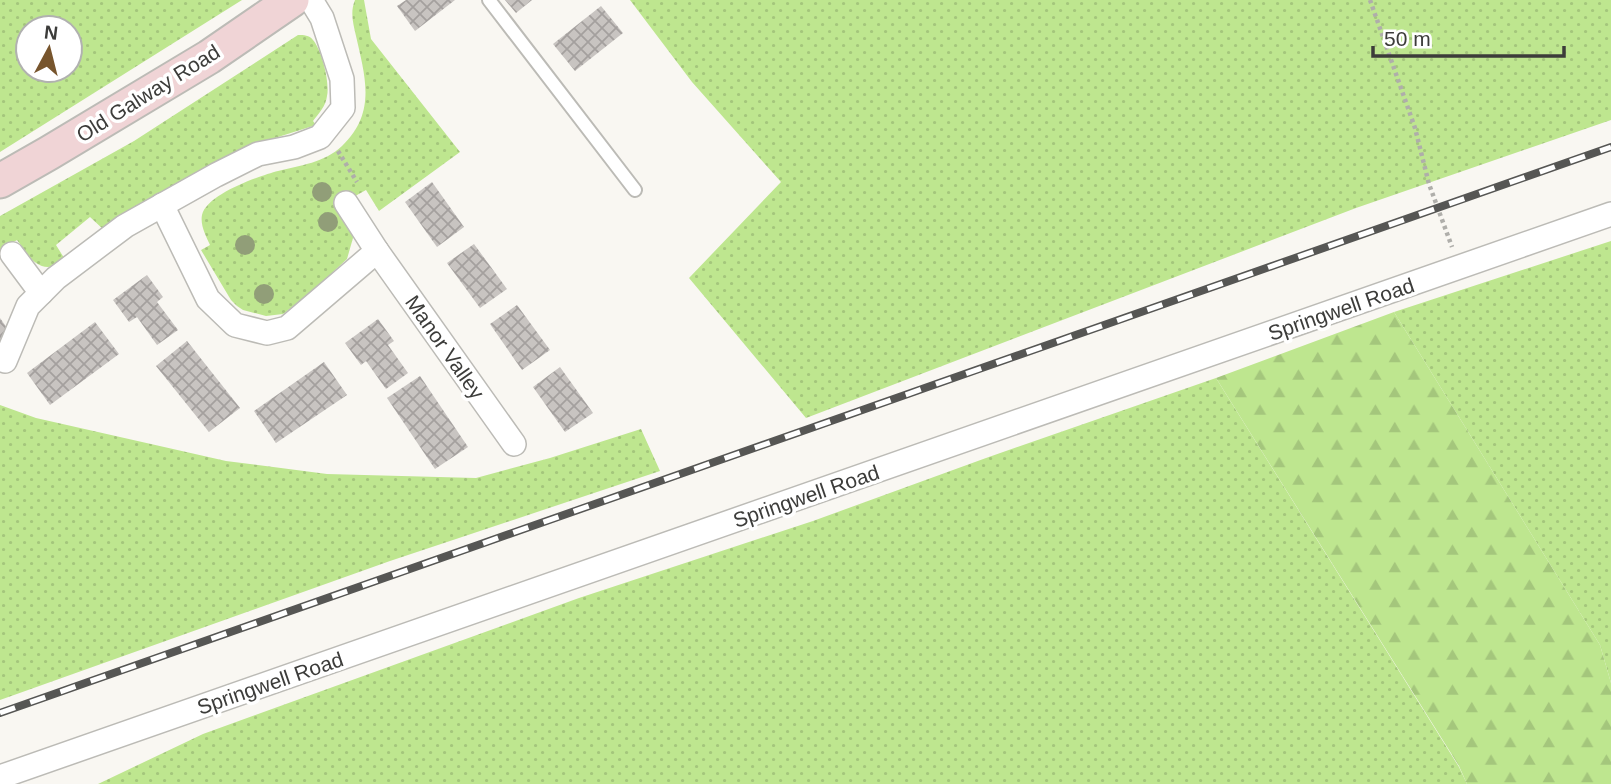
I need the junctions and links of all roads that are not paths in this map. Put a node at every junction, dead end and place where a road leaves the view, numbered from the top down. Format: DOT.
graph roads {
  1 [pos="292,0"];
  2 [pos="311,0"];
  3 [pos="489,0"];
  4 [pos="0,181"];
  5 [pos="635,190"];
  6 [pos="353,195"];
  7 [pos="162,205"];
  8 [pos="1611,214"];
  9 [pos="377,251"];
  10 [pos="12,254"];
  11 [pos="41,293"];
  12 [pos="5,361"];
  13 [pos="514,444"];
  14 [pos="0,777"];
  1 -- 4 [label="main road, Old Galway Road"];
  2 -- 7 [label="street"];
  3 -- 5 [label="lane"];
  6 -- 9 [label="street, Manor Valley"];
  7 -- 9 [label="street"];
  7 -- 11 [label="street"];
  8 -- 14 [label="street, Springwell Road"];
  9 -- 13 [label="street, Manor Valley"];
  10 -- 11 [label="street"];
  11 -- 12 [label="street"];
}
